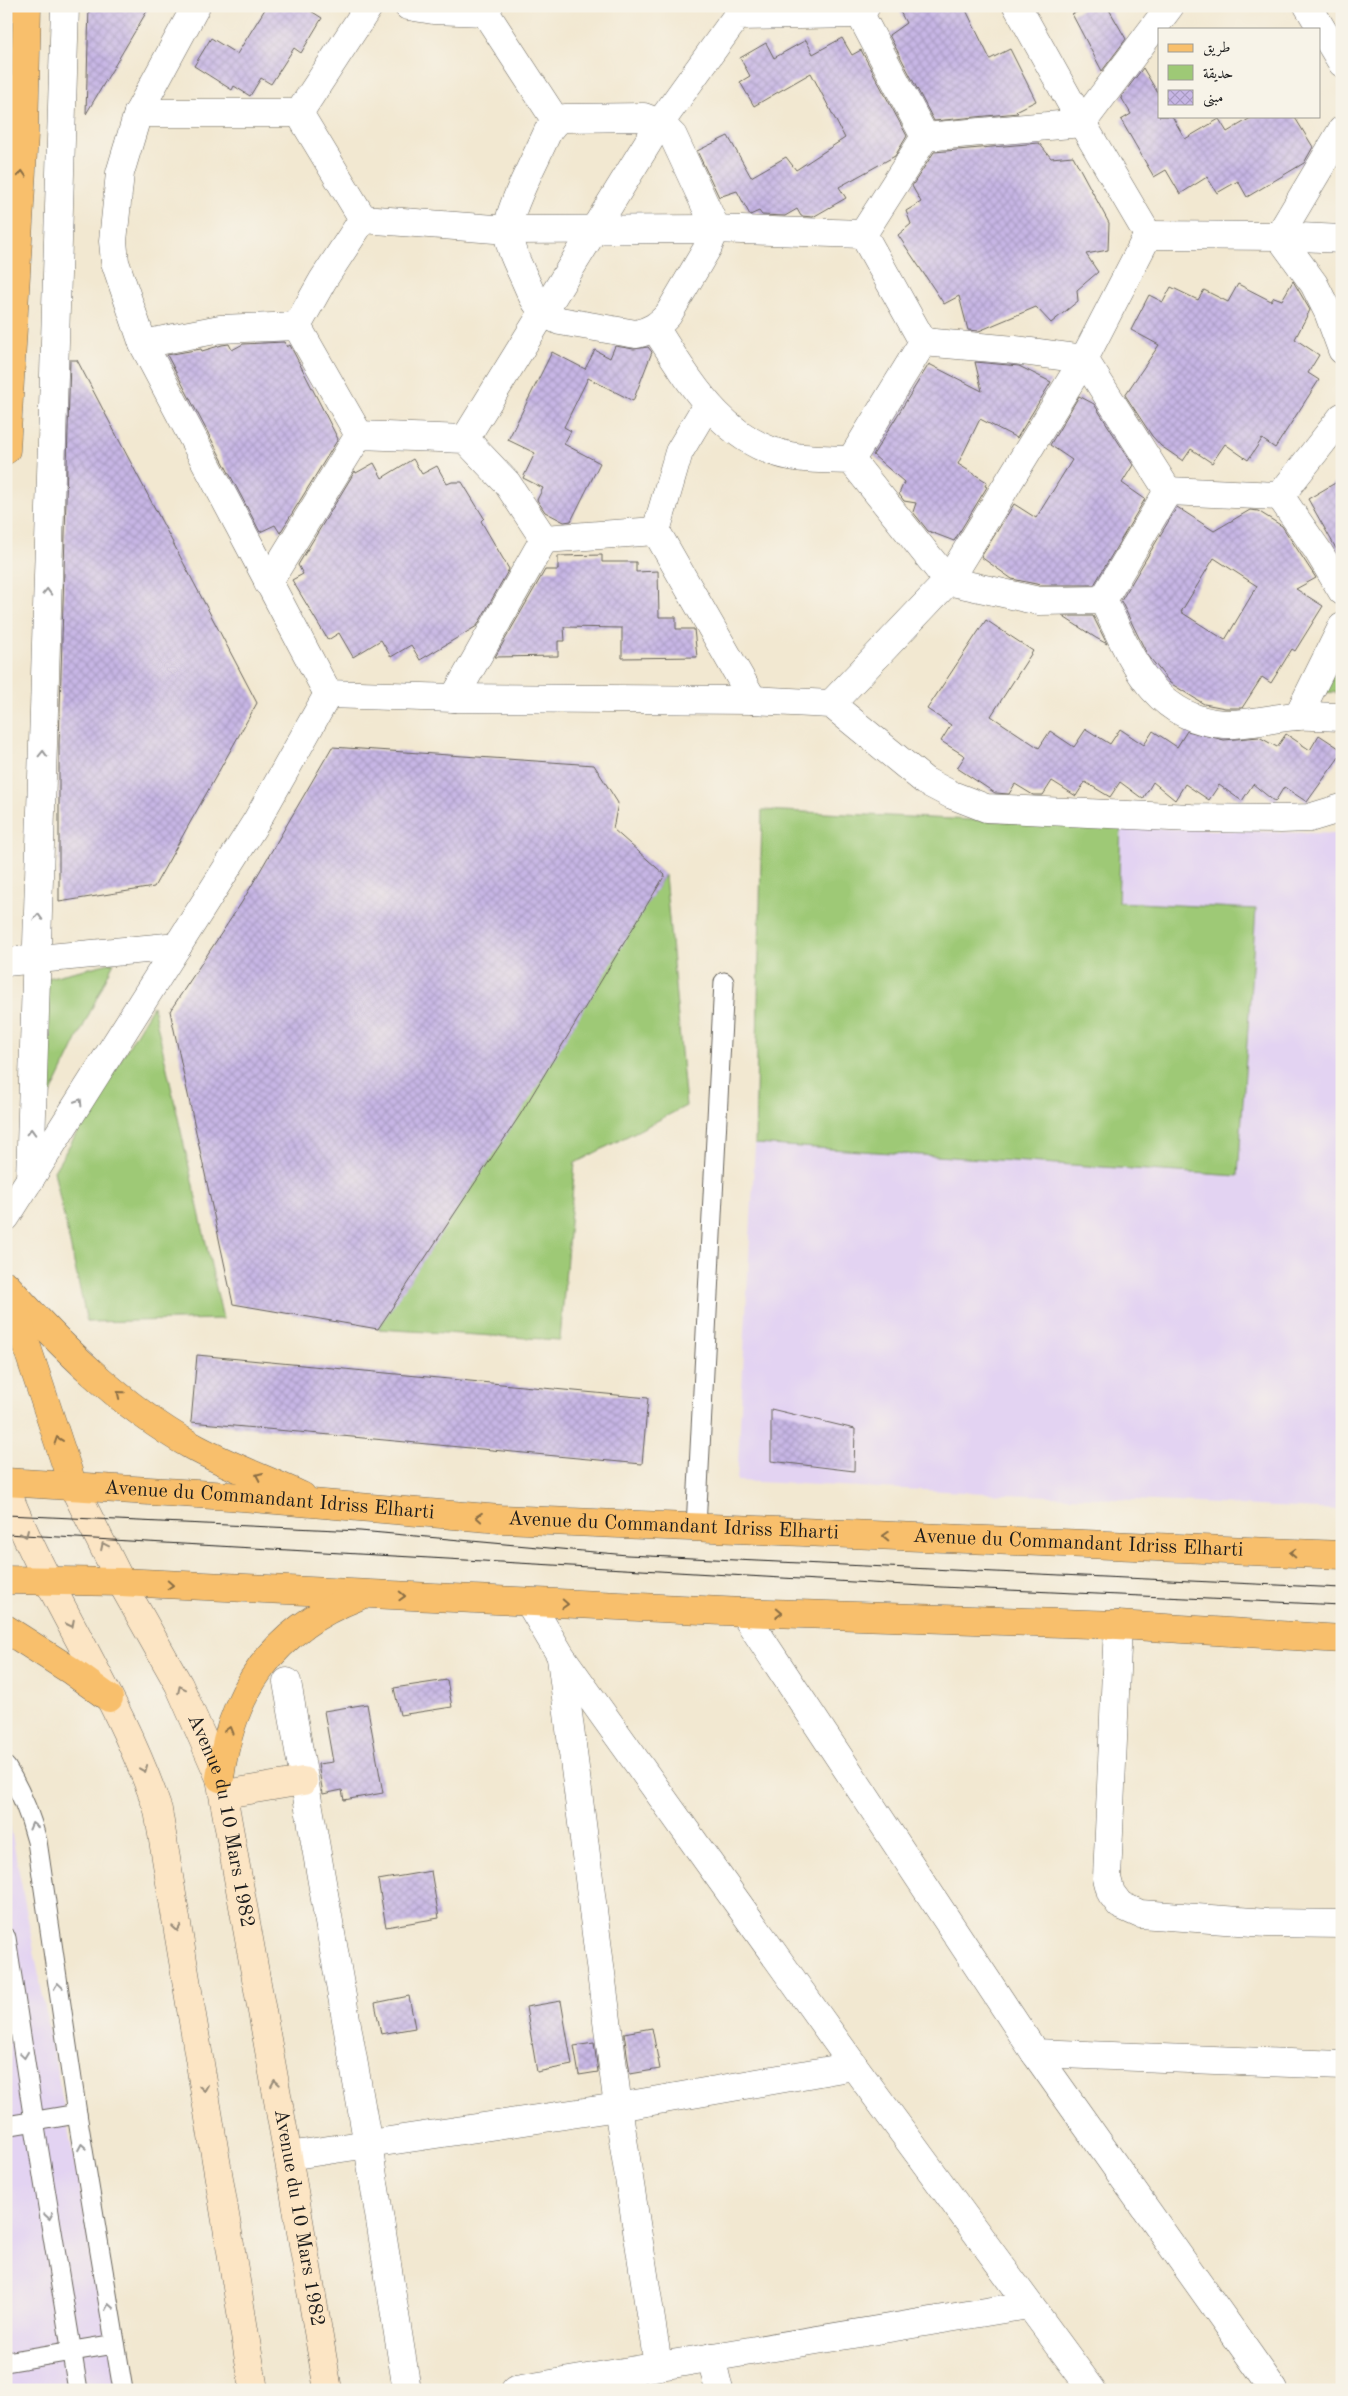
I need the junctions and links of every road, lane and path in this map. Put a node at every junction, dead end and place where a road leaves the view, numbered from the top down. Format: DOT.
graph roads {
  1 [pos="27,6"];
  2 [pos="65,6"];
  3 [pos="196,6"];
  4 [pos="369,6"];
  5 [pos="408,6"];
  6 [pos="1018,6"];
  7 [pos="1170,6"];
  8 [pos="1308,6"];
  9 [pos="487,9"];
  10 [pos="863,10"];
  11 [pos="734,11"];
  12 [pos="1342,63"];
  13 [pos="138,113"];
  14 [pos="300,113"];
  15 [pos="556,121"];
  16 [pos="660,123"];
  17 [pos="1082,123"];
  18 [pos="1342,130"];
  19 [pos="925,137"];
  20 [pos="363,219"];
  21 [pos="593,229"];
  22 [pos="713,229"];
  23 [pos="508,230"];
  24 [pos="862,234"];
  25 [pos="1148,236"];
  26 [pos="1279,236"];
  27 [pos="1342,239"];
  28 [pos="544,313"];
  29 [pos="297,326"];
  30 [pos="655,328"];
  31 [pos="923,342"];
  32 [pos="144,344"];
  33 [pos="1342,350"];
  34 [pos="1084,359"];
  35 [pos="707,405"];
  36 [pos="1342,416"];
  37 [pos="359,435"];
  38 [pos="465,439"];
  39 [pos="6,450"];
  40 [pos="851,460"];
  41 [pos="1168,492"];
  42 [pos="1280,496"];
  43 [pos="656,532"];
  44 [pos="544,540"];
  45 [pos="948,582"];
  46 [pos="268,583"];
  47 [pos="1342,591"];
  48 [pos="1103,600"];
  49 [pos="1342,627"];
  50 [pos="328,694"];
  51 [pos="454,698"];
  52 [pos="753,700"];
  53 [pos="832,704"];
  54 [pos="1298,716"];
  55 [pos="1342,718"];
  56 [pos="1342,808"];
  57 [pos="178,946"];
  58 [pos="37,960"];
  59 [pos="6,962"];
  60 [pos="724,982"];
  61 [pos="30,1180"];
  62 [pos="6,1217"];
  63 [pos="6,1286"];
  64 [pos="6,1482"];
  65 [pos="73,1486"];
  66 [pos="6,1489"];
  67 [pos="319,1504"];
  68 [pos="696,1528"];
  69 [pos="1342,1555"];
  70 [pos="6,1580"];
  71 [pos="48,1581"];
  72 [pos="121,1582"];
  73 [pos="363,1594"];
  74 [pos="529,1602"];
  75 [pos="743,1612"];
  76 [pos="1118,1624"];
  77 [pos="6,1629"];
  78 [pos="1342,1639"];
  79 [pos="561,1656"];
  80 [pos="287,1682"];
  81 [pos="109,1698"];
  82 [pos="6,1767"];
  83 [pos="303,1781"];
  84 [pos="222,1786"];
  85 [pos="1342,1924"];
  86 [pos="6,1938"];
  87 [pos="1035,2053"];
  88 [pos="1342,2065"];
  89 [pos="854,2066"];
  90 [pos="618,2107"];
  91 [pos="77,2114"];
  92 [pos="34,2121"];
  93 [pos="6,2126"];
  94 [pos="368,2145"];
  95 [pos="288,2156"];
  96 [pos="1028,2305"];
  97 [pos="116,2344"];
  98 [pos="72,2351"];
  99 [pos="711,2357"];
  100 [pos="6,2362"];
  101 [pos="658,2365"];
  102 [pos="78,2390"];
  103 [pos="123,2390"];
  104 [pos="254,2390"];
  105 [pos="328,2390"];
  106 [pos="407,2390"];
  107 [pos="515,2390"];
  108 [pos="719,2390"];
  109 [pos="1092,2390"];
  110 [pos="1274,2390"];
  39 -- 1 [label="main road, one-way"];
  58 -- 2 [label="street, one-way"];
  3 -- 13 [label="street"];
  4 -- 14 [label="street"];
  5 -- 9 [label="street"];
  6 -- 17 [label="street"];
  7 -- 17 [label="street"];
  8 -- 12 [label="street"];
  9 -- 15 [label="street"];
  10 -- 11 [label="street"];
  10 -- 19 [label="street"];
  11 -- 16 [label="street"];
  13 -- 14 [label="street"];
  13 -- 32 [label="street"];
  14 -- 20 [label="street"];
  15 -- 16 [label="street"];
  15 -- 23 [label="street"];
  16 -- 21 [label="street"];
  16 -- 22 [label="street"];
  17 -- 19 [label="street"];
  17 -- 25 [label="street"];
  18 -- 26 [label="street"];
  19 -- 24 [label="street"];
  20 -- 23 [label="street"];
  20 -- 29 [label="street"];
  21 -- 22 [label="street"];
  21 -- 23 [label="street"];
  21 -- 28 [label="street"];
  22 -- 24 [label="street"];
  22 -- 30 [label="street"];
  23 -- 28 [label="street"];
  24 -- 31 [label="street"];
  25 -- 26 [label="street"];
  25 -- 34 [label="street"];
  26 -- 27 [label="street"];
  26 -- 33 [label="street"];
  28 -- 30 [label="street"];
  28 -- 38 [label="street"];
  29 -- 32 [label="street"];
  29 -- 37 [label="street"];
  30 -- 35 [label="street"];
  31 -- 34 [label="street"];
  31 -- 40 [label="street"];
  32 -- 46 [label="street"];
  34 -- 41 [label="street"];
  34 -- 45 [label="street"];
  35 -- 40 [label="street"];
  35 -- 43 [label="street"];
  36 -- 42 [label="street"];
  37 -- 38 [label="street"];
  37 -- 46 [label="street"];
  38 -- 44 [label="street"];
  40 -- 45 [label="street"];
  41 -- 42 [label="street"];
  41 -- 48 [label="street"];
  42 -- 47 [label="street"];
  43 -- 44 [label="street"];
  43 -- 52 [label="street"];
  44 -- 51 [label="street"];
  45 -- 48 [label="street"];
  45 -- 53 [label="street"];
  46 -- 50 [label="street"];
  48 -- 54 [label="street"];
  49 -- 54 [label="street"];
  50 -- 51 [label="street"];
  50 -- 57 [label="street"];
  51 -- 52 [label="street"];
  52 -- 53 [label="street"];
  53 -- 56 [label="street"];
  54 -- 55 [label="street"];
  57 -- 58 [label="street"];
  61 -- 57 [label="street, one-way"];
  58 -- 59 [label="street"];
  61 -- 58 [label="street, one-way"];
  60 -- 68 [label="lane"];
  61 -- 62 [label="street"];
  65 -- 63 [label="main road, Avenue du 10 Mars 1982, one-way"];
  67 -- 63 [label="main road, one-way"];
  64 -- 65 [label="main road, Avenue du Commandant Idriss Elharti"];
  65 -- 67 [label="main road, Avenue du Commandant Idriss Elharti"];
  72 -- 65 [label="main road, Avenue du 10 Mars 1982, one-way"];
  66 -- 71 [label="main road, one-way"];
  68 -- 67 [label="main road, Avenue du Commandant Idriss Elharti, one-way"];
  69 -- 68 [label="main road, Avenue du Commandant Idriss Elharti, one-way"];
  70 -- 71 [label="main road"];
  71 -- 72 [label="main road"];
  71 -- 81 [label="main road, one-way"];
  72 -- 73 [label="main road, one-way"];
  84 -- 72 [label="main road, Avenue du 10 Mars 1982, one-way"];
  73 -- 74 [label="main road, one-way"];
  84 -- 73 [label="main road, one-way"];
  74 -- 75 [label="main road, one-way"];
  74 -- 79 [label="street"];
  75 -- 76 [label="main road, one-way"];
  75 -- 87 [label="street"];
  76 -- 78 [label="main road"];
  76 -- 85 [label="street"];
  77 -- 81 [label="main road"];
  79 -- 89 [label="street"];
  79 -- 90 [label="street"];
  80 -- 83 [label="street"];
  81 -- 104 [label="main road, one-way"];
  91 -- 82 [label="lane, one-way"];
  83 -- 84 [label="main road"];
  83 -- 94 [label="street"];
  95 -- 84 [label="main road, Avenue du 10 Mars 1982, one-way"];
  86 -- 92 [label="lane, one-way"];
  87 -- 88 [label="street"];
  87 -- 110 [label="street"];
  89 -- 90 [label="street"];
  89 -- 96 [label="street"];
  90 -- 94 [label="street"];
  90 -- 101 [label="street"];
  91 -- 92 [label="lane"];
  97 -- 91 [label="lane, one-way"];
  92 -- 93 [label="lane"];
  92 -- 98 [label="lane, one-way"];
  94 -- 95 [label="street"];
  94 -- 106 [label="street"];
  95 -- 105 [label="main road, Avenue du 10 Mars 1982"];
  96 -- 99 [label="street"];
  96 -- 109 [label="street"];
  97 -- 98 [label="lane"];
  97 -- 103 [label="lane"];
  98 -- 100 [label="lane"];
  98 -- 102 [label="lane"];
  99 -- 101 [label="street"];
  99 -- 108 [label="street"];
  101 -- 107 [label="street"];
}
